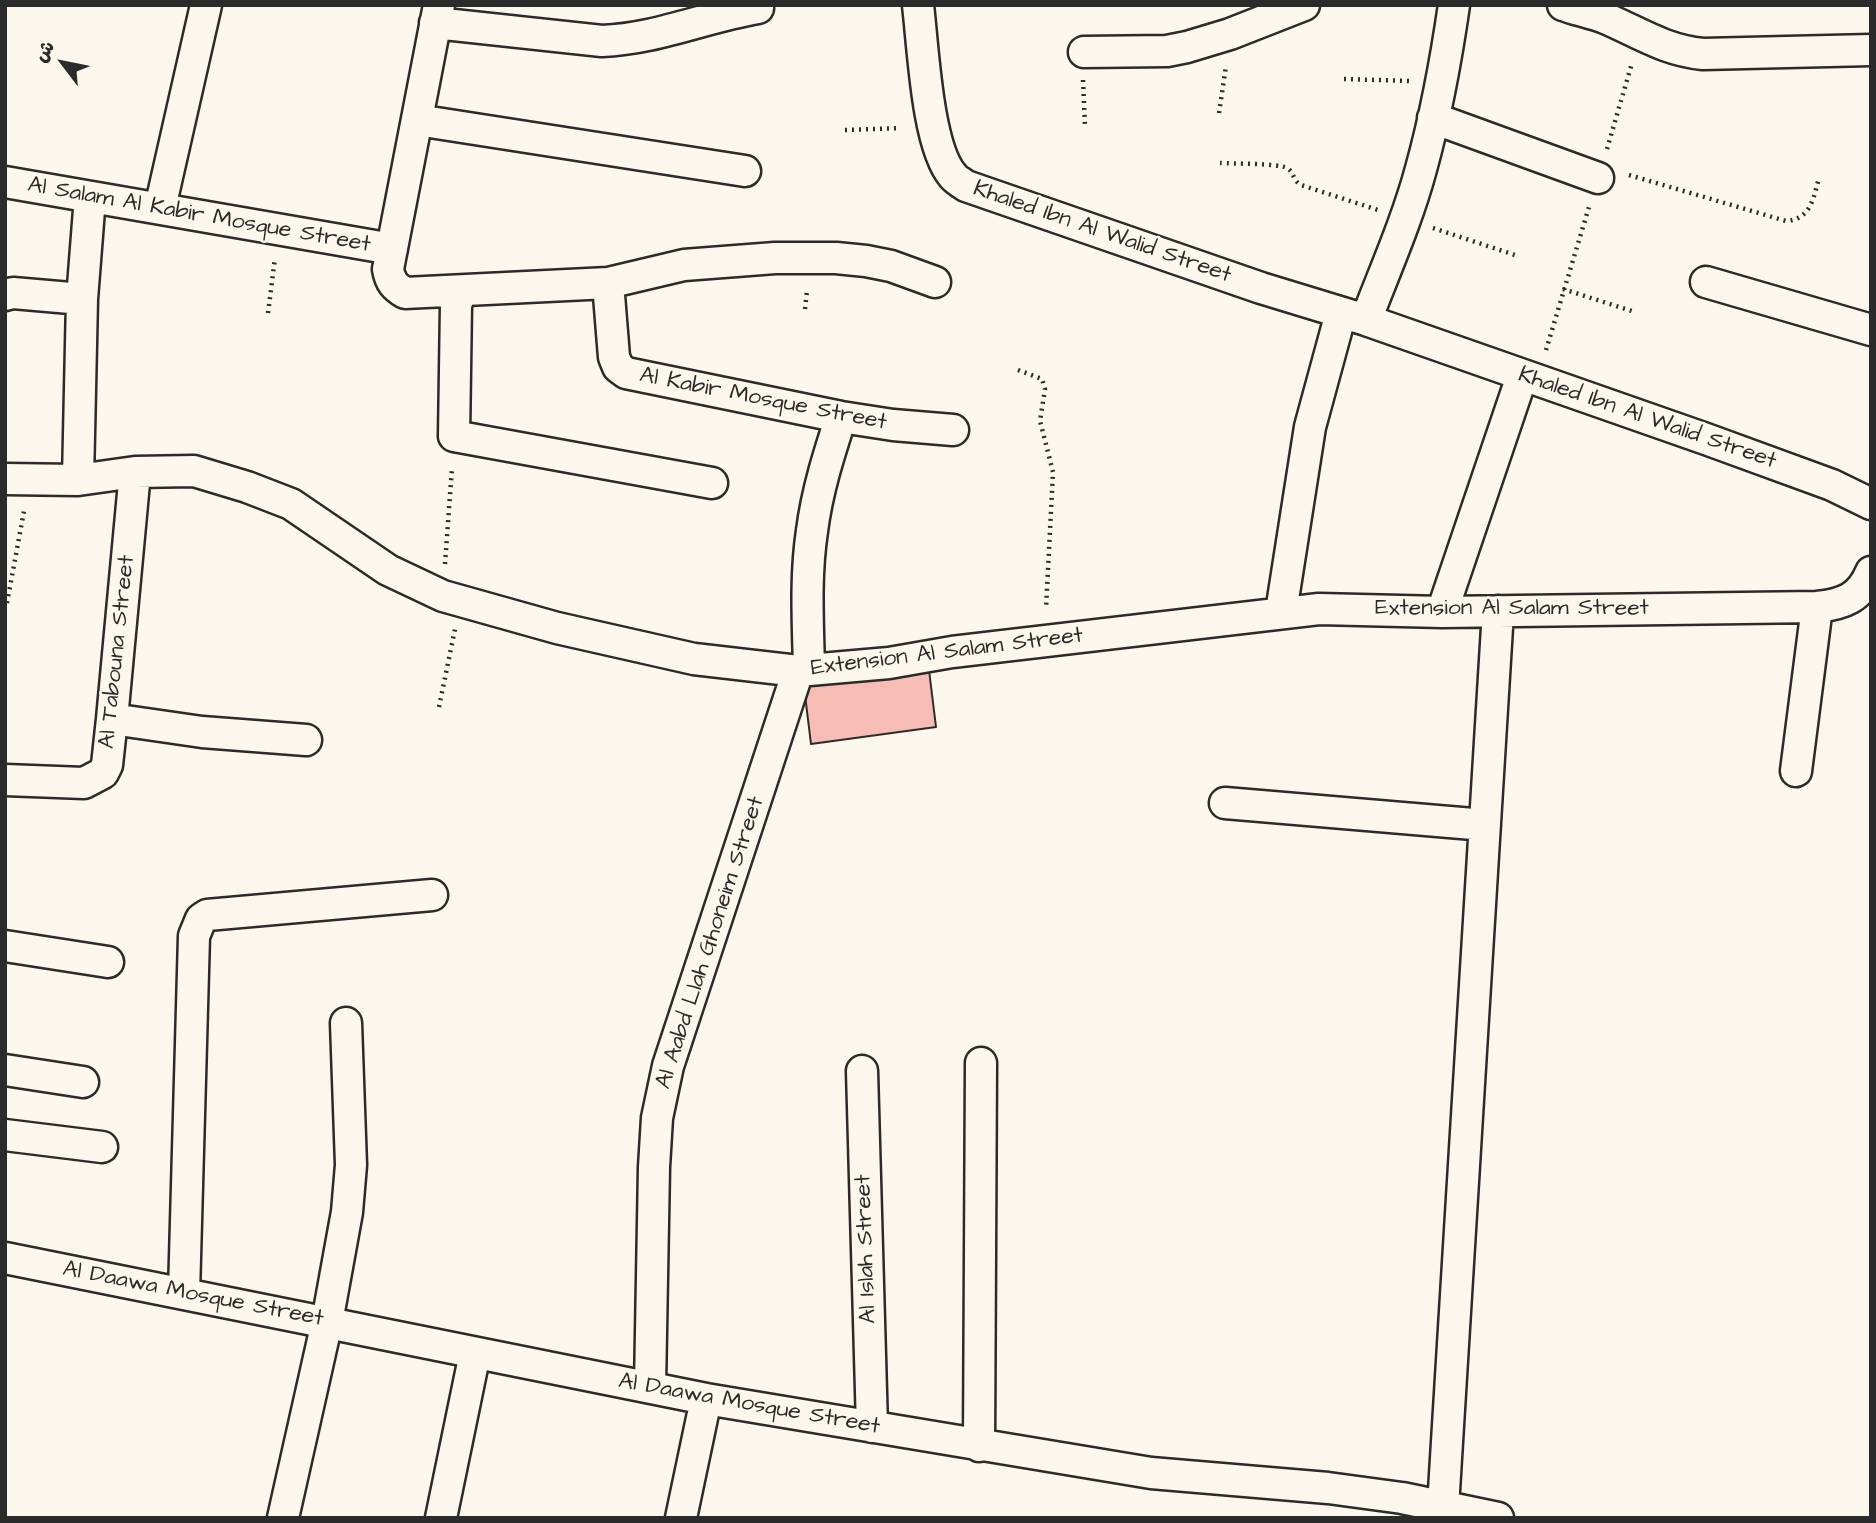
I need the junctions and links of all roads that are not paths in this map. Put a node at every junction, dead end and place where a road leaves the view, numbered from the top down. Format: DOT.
graph roads {
  1 [pos="206,5"];
  2 [pos="918,5"];
  3 [pos="1304,5"];
  4 [pos="1454,5"];
  5 [pos="1563,5"];
  6 [pos="758,8"];
  7 [pos="1605,12"];
  8 [pos="437,14"];
  9 [pos="1871,50"];
  10 [pos="1084,52"];
  11 [pos="1433,118"];
  12 [pos="417,120"];
  13 [pos="746,171"];
  14 [pos="1598,178"];
  15 [pos="5,182"];
  16 [pos="90,197"];
  17 [pos="160,208"];
  18 [pos="392,249"];
  19 [pos="935,282"];
  20 [pos="1706,282"];
  21 [pos="608,283"];
  22 [pos="461,291"];
  23 [pos="5,295"];
  24 [pos="82,299"];
  25 [pos="1354,316"];
  26 [pos="1871,330"];
  27 [pos="1522,376"];
  28 [pos="841,416"];
  29 [pos="953,430"];
  30 [pos="135,472"];
  31 [pos="17,479"];
  32 [pos="78,480"];
  33 [pos="712,483"];
  34 [pos="1869,497"];
  35 [pos="1871,572"];
  36 [pos="1818,607"];
  37 [pos="1498,611"];
  38 [pos="1281,612"];
  39 [pos="1442,612"];
  40 [pos="804,670"];
  41 [pos="111,719"];
  42 [pos="306,740"];
  43 [pos="1796,771"];
  44 [pos="5,780"];
  45 [pos="1225,803"];
  46 [pos="1485,825"];
  47 [pos="432,895"];
  48 [pos="5,946"];
  49 [pos="108,962"];
  50 [pos="346,1023"];
  51 [pos="981,1063"];
  52 [pos="5,1070"];
  53 [pos="862,1071"];
  54 [pos="83,1082"];
  55 [pos="5,1135"];
  56 [pos="102,1147"];
  57 [pos="5,1258"];
  58 [pos="184,1293"];
  59 [pos="327,1322"];
  60 [pos="475,1353"];
  61 [pos="650,1387"];
  62 [pos="706,1399"];
  63 [pos="872,1427"];
  64 [pos="979,1446"];
  65 [pos="1443,1507"];
  66 [pos="283,1518"];
  67 [pos="441,1518"];
  68 [pos="681,1518"];
  69 [pos="1498,1518"];
  1 -- 17 [label="street"];
  2 -- 25 [label="street, Khaled Ibn Al Walid Street"];
  3 -- 10 [label="street"];
  4 -- 11 [label="street"];
  5 -- 7 [label="street"];
  6 -- 8 [label="street"];
  7 -- 9 [label="street"];
  8 -- 12 [label="street, Al Salam Al Kabir Mosque Street"];
  11 -- 14 [label="street"];
  11 -- 25 [label="street"];
  12 -- 13 [label="street"];
  12 -- 18 [label="street, Al Salam Al Kabir Mosque Street"];
  15 -- 16 [label="street, Al Salam Al Kabir Mosque Street"];
  16 -- 17 [label="street, Al Salam Al Kabir Mosque Street"];
  16 -- 24 [label="street"];
  17 -- 18 [label="street, Al Salam Al Kabir Mosque Street"];
  18 -- 22 [label="street, Al Salam Al Kabir Mosque Street"];
  19 -- 21 [label="street"];
  20 -- 26 [label="street"];
  21 -- 22 [label="street"];
  21 -- 28 [label="street, Al Kabir Mosque Street"];
  22 -- 33 [label="street"];
  23 -- 24 [label="street"];
  24 -- 32 [label="street"];
  25 -- 27 [label="street, Khaled Ibn Al Walid Street"];
  25 -- 38 [label="street"];
  27 -- 34 [label="street, Khaled Ibn Al Walid Street"];
  27 -- 39 [label="street"];
  28 -- 29 [label="street, Al Kabir Mosque Street"];
  28 -- 40 [label="street"];
  30 -- 32 [label="street, Extension Al Salam Street"];
  30 -- 40 [label="street, Extension Al Salam Street"];
  30 -- 41 [label="street, Al Tabouna Street"];
  31 -- 32 [label="street, Extension Al Salam Street"];
  35 -- 36 [label="street, Extension Al Salam Street"];
  36 -- 37 [label="street, Extension Al Salam Street"];
  36 -- 43 [label="street"];
  37 -- 39 [label="street, Extension Al Salam Street"];
  37 -- 46 [label="street"];
  38 -- 39 [label="street, Extension Al Salam Street"];
  38 -- 40 [label="street, Extension Al Salam Street"];
  40 -- 61 [label="street, Al Aabd Llah Ghoneim Street"];
  41 -- 42 [label="street"];
  41 -- 44 [label="street, Al Tabouna Street"];
  45 -- 46 [label="street"];
  46 -- 65 [label="street"];
  47 -- 58 [label="street"];
  48 -- 49 [label="street"];
  50 -- 59 [label="street"];
  51 -- 64 [label="street"];
  52 -- 54 [label="street"];
  53 -- 63 [label="street, Al Islah Street"];
  55 -- 56 [label="street"];
  57 -- 58 [label="street, Al Daawa Mosque Street"];
  58 -- 59 [label="street, Al Daawa Mosque Street"];
  59 -- 60 [label="street, Al Daawa Mosque Street"];
  59 -- 66 [label="street"];
  60 -- 61 [label="street, Al Daawa Mosque Street"];
  60 -- 67 [label="street"];
  61 -- 62 [label="street, Al Daawa Mosque Street"];
  62 -- 63 [label="street, Al Daawa Mosque Street"];
  62 -- 68 [label="street"];
  63 -- 64 [label="street, Al Daawa Mosque Street"];
  64 -- 65 [label="street, Al Daawa Mosque Street"];
  65 -- 69 [label="street, Al Daawa Mosque Street"];
}
